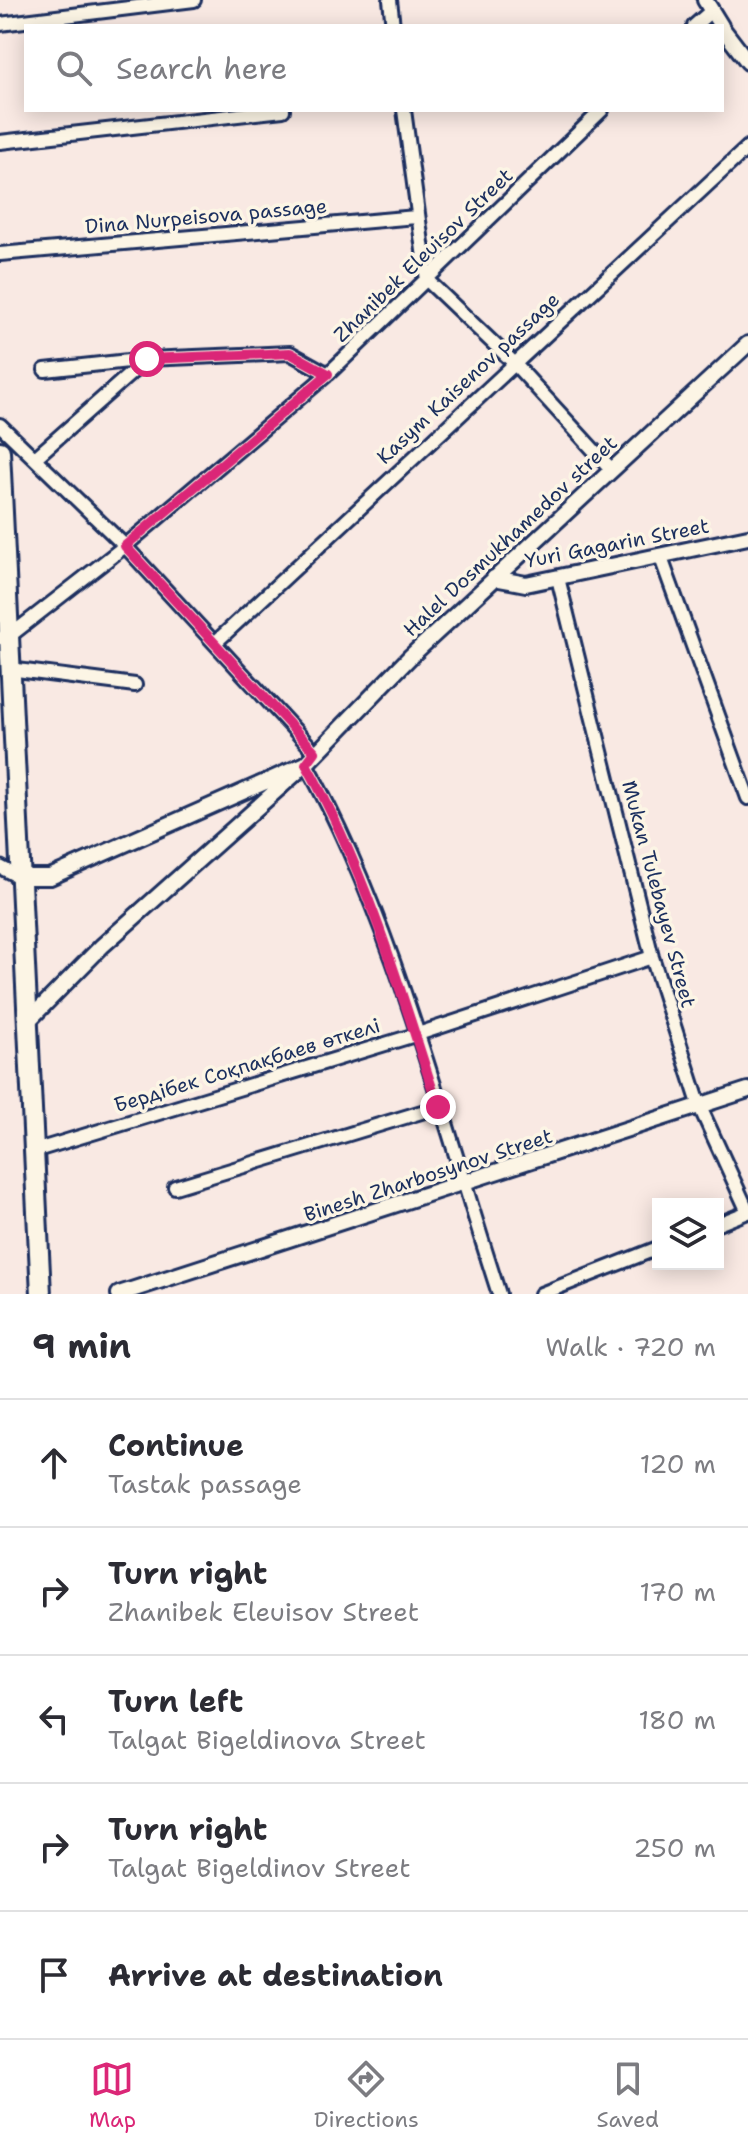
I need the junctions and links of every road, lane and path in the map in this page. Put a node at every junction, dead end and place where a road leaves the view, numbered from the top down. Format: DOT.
graph roads {
  1 [pos="194,0"];
  2 [pos="390,0"];
  3 [pos="707,6"];
  4 [pos="0,24"];
  5 [pos="393,24"];
  6 [pos="695,24"];
  7 [pos="719,24"];
  8 [pos="724,31"];
  9 [pos="748,62"];
  10 [pos="265,112"];
  11 [pos="404,112"];
  12 [pos="600,112"];
  13 [pos="0,142"];
  14 [pos="748,147"];
  15 [pos="416,217"];
  16 [pos="0,254"];
  17 [pos="427,280"];
  18 [pos="748,344"];
  19 [pos="147,359"];
  20 [pos="513,362"];
  21 [pos="45,370"];
  22 [pos="328,374"];
  23 [pos="0,425"];
  24 [pos="0,454"];
  25 [pos="35,458"];
  26 [pos="611,469"];
  27 [pos="748,537"];
  28 [pos="125,546"];
  29 [pos="660,555"];
  30 [pos="494,578"];
  31 [pos="558,578"];
  32 [pos="3,638"];
  33 [pos="217,641"];
  34 [pos="9,669"];
  35 [pos="135,685"];
  36 [pos="311,758"];
  37 [pos="748,798"];
  38 [pos="0,867"];
  39 [pos="19,877"];
  40 [pos="652,957"];
  41 [pos="30,1019"];
  42 [pos="415,1035"];
  43 [pos="748,1090"];
  44 [pos="438,1107"];
  45 [pos="700,1107"];
  46 [pos="37,1150"];
  47 [pos="463,1185"];
  48 [pos="175,1187"];
  49 [pos="748,1212"];
  50 [pos="724,1222"];
  51 [pos="652,1250"];
  52 [pos="41,1294"];
  53 [pos="119,1294"];
  54 [pos="499,1294"];
  55 [pos="541,1294"];
  1 -- 4 [label="street"];
  2 -- 5 [label="street"];
  3 -- 6 [label="street"];
  3 -- 7 [label="street"];
  8 -- 9 [label="street"];
  10 -- 13 [label="street"];
  11 -- 15 [label="street"];
  12 -- 17 [label="street, Zhanibek Eleuisov Street"];
  14 -- 20 [label="street, Kasym Kaisenov passage"];
  15 -- 16 [label="street, Dina Nurpeisova passage"];
  15 -- 17 [label="street"];
  17 -- 20 [label="street"];
  17 -- 22 [label="street, Zhanibek Eleuisov Street"];
  18 -- 26 [label="street, Halel Dosmukhamedov street"];
  19 -- 21 [label="street"];
  19 -- 22 [label="street"];
  19 -- 25 [label="street"];
  20 -- 26 [label="street"];
  20 -- 33 [label="street, Kasym Kaisenov passage"];
  22 -- 28 [label="street, Zhanibek Eleuisov Street"];
  23 -- 25 [label="street"];
  24 -- 32 [label="main road"];
  25 -- 28 [label="street"];
  26 -- 30 [label="street, Halel Dosmukhamedov street"];
  27 -- 29 [label="street, Yuri Gagarin Street"];
  28 -- 32 [label="street, Zhanibek Eleuisov Street"];
  28 -- 33 [label="street"];
  29 -- 31 [label="street, Yuri Gagarin Street"];
  29 -- 37 [label="street"];
  30 -- 31 [label="street, Yuri Gagarin Street"];
  30 -- 36 [label="street, Halel Dosmukhamedov street"];
  31 -- 40 [label="street, Mukan Tulebayev Street"];
  32 -- 34 [label="main road"];
  33 -- 36 [label="street"];
  34 -- 35 [label="street"];
  34 -- 39 [label="main road"];
  36 -- 39 [label="street, Halel Dosmukhamedov street"];
  36 -- 41 [label="street, Halel Dosmukhamedov street"];
  36 -- 42 [label="street"];
  38 -- 39 [label="street"];
  39 -- 41 [label="main road"];
  40 -- 42 [label="street, Бердібек Соқпақбаев өткелі"];
  40 -- 45 [label="street, Mukan Tulebayev Street"];
  41 -- 46 [label="main road"];
  42 -- 44 [label="street"];
  42 -- 46 [label="street, Бердібек Соқпақбаев өткелі"];
  43 -- 45 [label="street, Binesh Zharbosynov Street"];
  44 -- 47 [label="street"];
  44 -- 48 [label="street"];
  45 -- 47 [label="street, Binesh Zharbosynov Street"];
  45 -- 49 [label="street, Mukan Tulebayev Street"];
  46 -- 52 [label="main road"];
  47 -- 53 [label="street, Binesh Zharbosynov Street"];
  47 -- 54 [label="street"];
  49 -- 50 [label="street"];
  51 -- 55 [label="street"];
}
